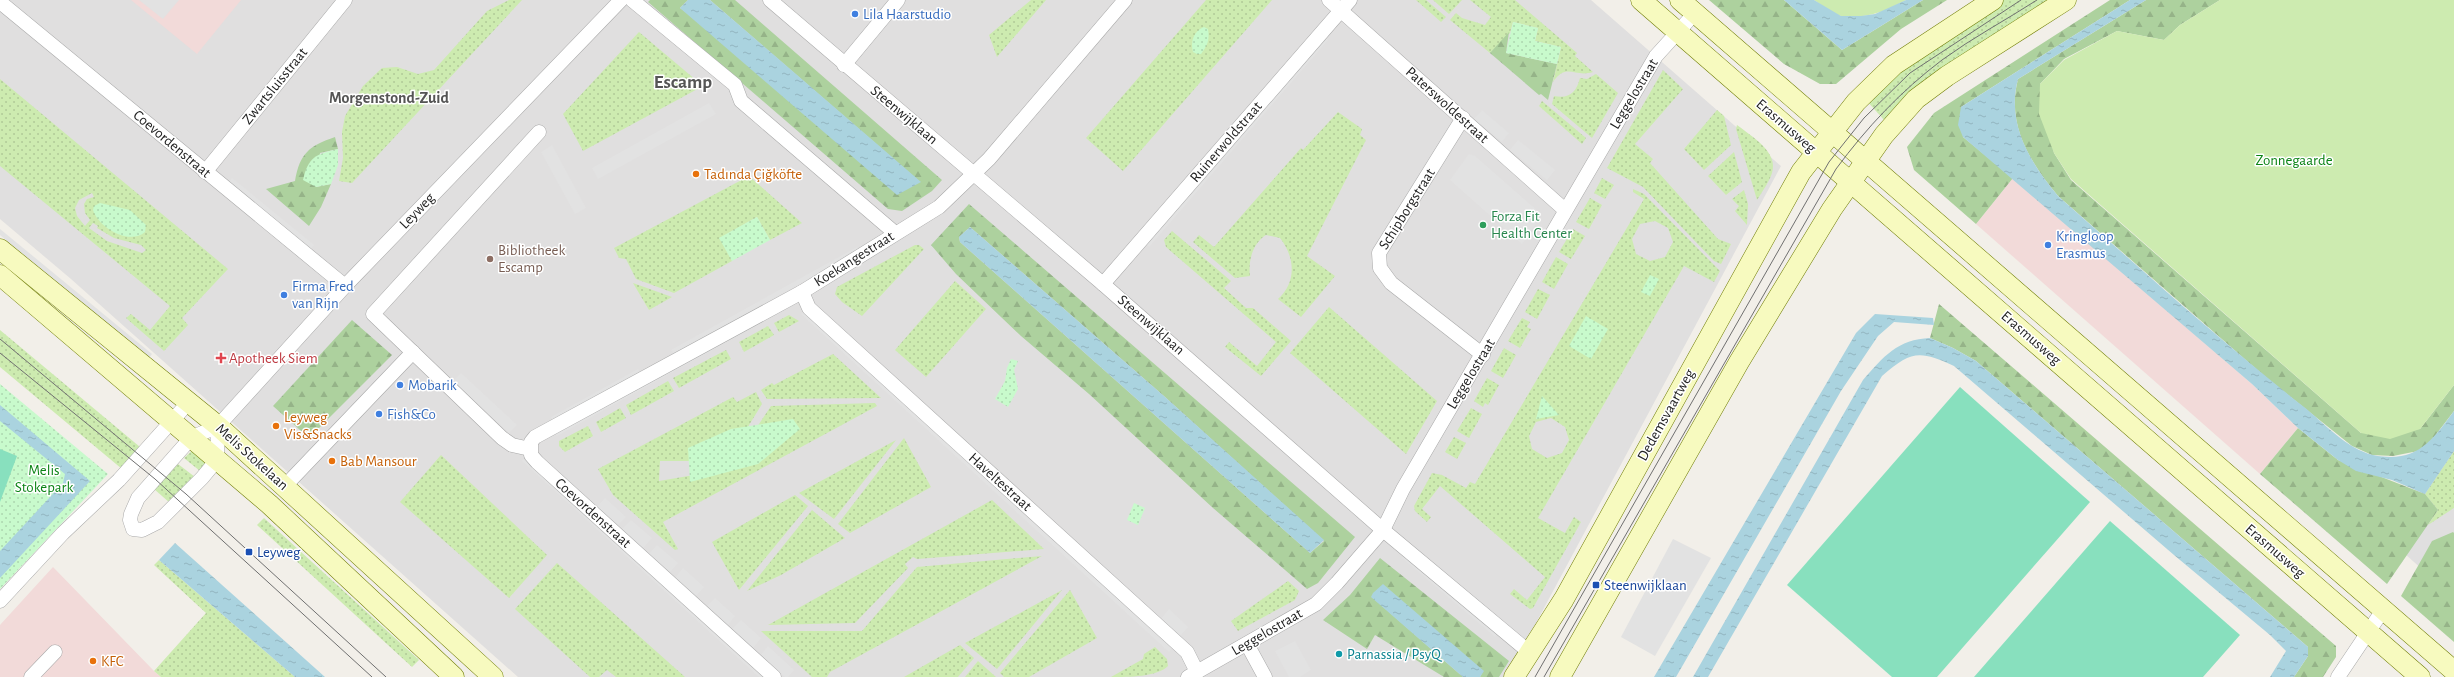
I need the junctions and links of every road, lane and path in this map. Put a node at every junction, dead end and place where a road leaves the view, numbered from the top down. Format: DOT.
graph roads {
  1 [pos="345,0"];
  2 [pos="621,0"];
  3 [pos="632,0"];
  4 [pos="770,0"];
  5 [pos="898,0"];
  6 [pos="1125,0"];
  7 [pos="1329,0"];
  8 [pos="1641,0"];
  9 [pos="1993,0"];
  10 [pos="2066,0"];
  11 [pos="0,2"];
  12 [pos="1345,5"];
  13 [pos="1688,6"];
  14 [pos="1678,32"];
  15 [pos="844,65"];
  16 [pos="1464,118"];
  17 [pos="1833,131"];
  18 [pos="539,132"];
  19 [pos="1816,152"];
  20 [pos="1866,160"];
  21 [pos="206,172"];
  22 [pos="974,175"];
  23 [pos="1851,181"];
  24 [pos="1565,210"];
  25 [pos="895,233"];
  26 [pos="0,250"];
  27 [pos="0,275"];
  28 [pos="1103,284"];
  29 [pos="345,286"];
  30 [pos="802,292"];
  31 [pos="413,352"];
  32 [pos="1483,355"];
  33 [pos="188,403"];
  34 [pos="172,422"];
  35 [pos="218,426"];
  36 [pos="191,438"];
  37 [pos="530,449"];
  38 [pos="217,460"];
  39 [pos="285,486"];
  40 [pos="1383,530"];
  41 [pos="0,601"];
  42 [pos="2383,610"];
  43 [pos="2368,631"];
  44 [pos="1247,644"];
  45 [pos="55,652"];
  46 [pos="1529,652"];
  47 [pos="2454,671"];
  48 [pos="1192,674"];
  49 [pos="31,677"];
  50 [pos="454,677"];
  51 [pos="493,677"];
  52 [pos="774,677"];
  53 [pos="1265,677"];
  54 [pos="1514,677"];
  55 [pos="1560,677"];
  56 [pos="2338,677"];
  57 [pos="2420,677"];
  1 -- 21 [label="street, Zwartsluisstraat"];
  2 -- 29 [label="street, Leyweg"];
  3 -- 25 [label="street"];
  4 -- 15 [label="street, Steenwijklaan"];
  5 -- 15 [label="street"];
  6 -- 22 [label="street, Koekangestraat"];
  7 -- 12 [label="street, Paterswoldestraat"];
  8 -- 14 [label="street, Erasmusweg"];
  9 -- 17 [label="street, Dedemsvaartweg"];
  10 -- 20 [label="street"];
  11 -- 21 [label="street, Coevordenstraat"];
  12 -- 16 [label="street, Paterswoldestraat"];
  12 -- 28 [label="street, Ruinerwoldstraat"];
  13 -- 14 [label="street, Leggelostraat"];
  13 -- 17 [label="street, Erasmusweg"];
  14 -- 19 [label="street, Erasmusweg"];
  14 -- 24 [label="street, Leggelostraat"];
  15 -- 22 [label="street, Steenwijklaan"];
  16 -- 24 [label="street, Paterswoldestraat"];
  16 -- 32 [label="street, Schipborgstraat"];
  17 -- 19 [label="street, Dedemsvaartweg"];
  17 -- 20 [label="street, Erasmusweg"];
  18 -- 31 [label="street"];
  19 -- 23 [label="street, Erasmusweg"];
  19 -- 46 [label="street, Dedemsvaartweg"];
  20 -- 23 [label="street"];
  20 -- 42 [label="street, Erasmusweg"];
  21 -- 29 [label="street, Coevordenstraat"];
  22 -- 25 [label="street, Koekangestraat"];
  22 -- 28 [label="street, Steenwijklaan"];
  23 -- 43 [label="street, Erasmusweg"];
  23 -- 55 [label="street"];
  24 -- 32 [label="street, Leggelostraat"];
  25 -- 30 [label="street, Koekangestraat"];
  26 -- 33 [label="street, Melis Stokelaan"];
  27 -- 34 [label="street, Melis Stokelaan"];
  28 -- 40 [label="street, Steenwijklaan"];
  29 -- 35 [label="street, Leyweg"];
  30 -- 37 [label="street, Koekangestraat"];
  30 -- 48 [label="street, Haveltestraat"];
  31 -- 37 [label="street"];
  31 -- 39 [label="street"];
  32 -- 40 [label="street, Leggelostraat"];
  33 -- 34 [label="street"];
  33 -- 35 [label="street, Melis Stokelaan"];
  34 -- 36 [label="street, Melis Stokelaan"];
  34 -- 41 [label="street"];
  35 -- 36 [label="street, Leyweg"];
  35 -- 38 [label="street"];
  35 -- 39 [label="street, Melis Stokelaan"];
  36 -- 38 [label="street, Melis Stokelaan"];
  36 -- 38 [label="street, Leyweg"];
  37 -- 52 [label="street, Coevordenstraat"];
  38 -- 50 [label="street, Melis Stokelaan"];
  39 -- 51 [label="street, Melis Stokelaan"];
  40 -- 44 [label="street, Leggelostraat"];
  40 -- 46 [label="street, Steenwijklaan"];
  42 -- 43 [label="street"];
  42 -- 47 [label="street, Erasmusweg"];
  43 -- 56 [label="street"];
  43 -- 57 [label="street, Erasmusweg"];
  44 -- 48 [label="street, Leggelostraat"];
  44 -- 53 [label="street"];
  45 -- 49 [label="street"];
  46 -- 54 [label="street, Dedemsvaartweg"];
}
